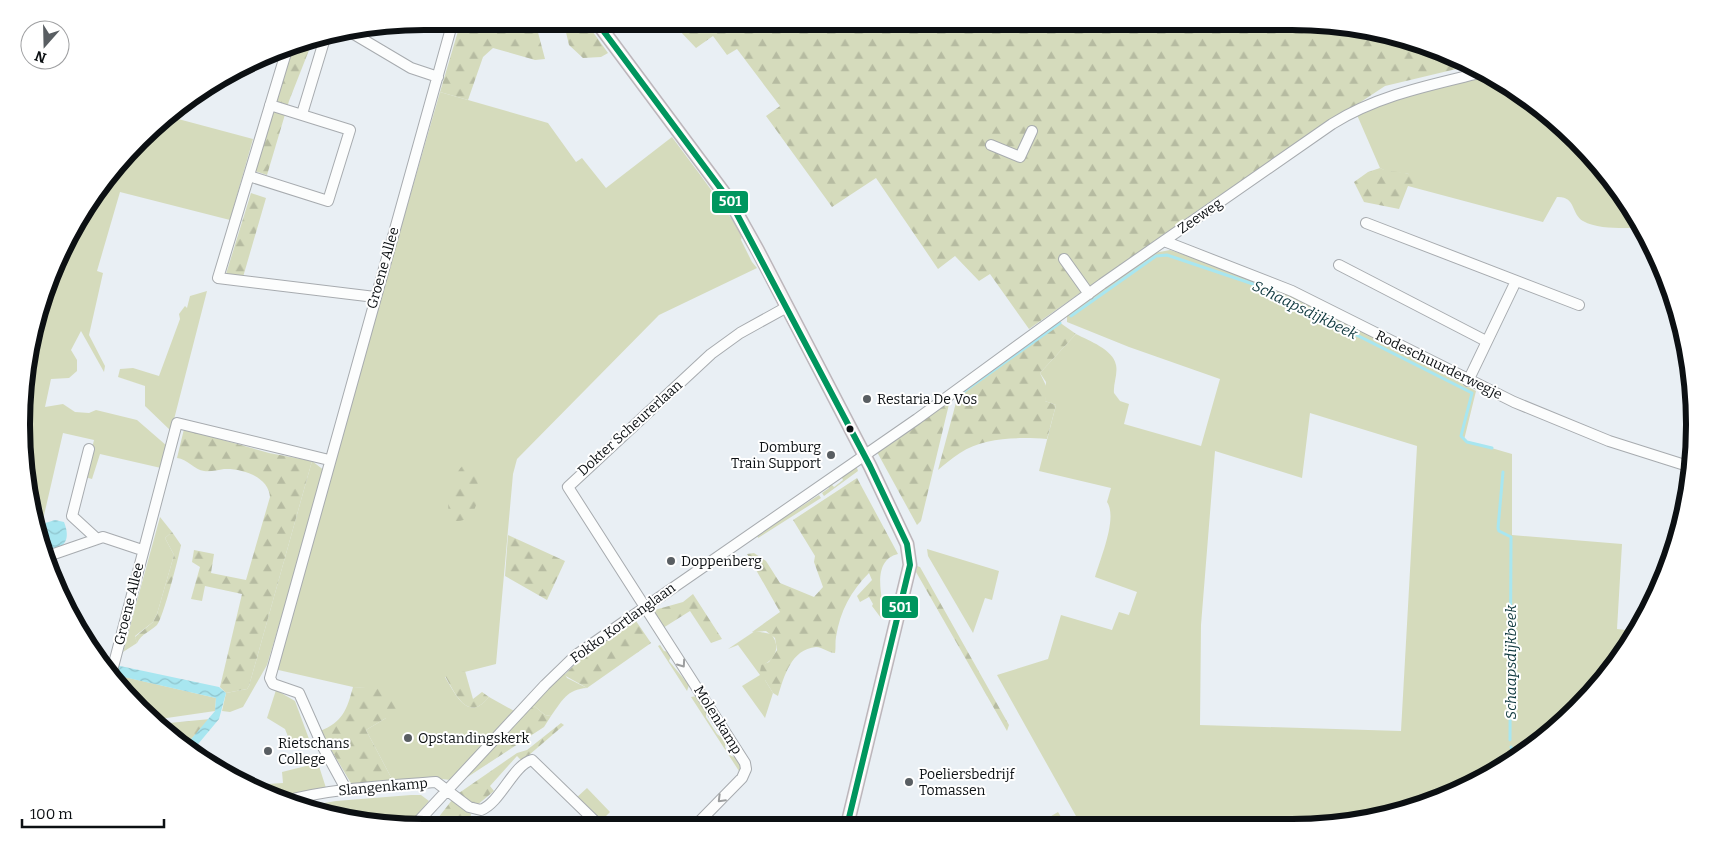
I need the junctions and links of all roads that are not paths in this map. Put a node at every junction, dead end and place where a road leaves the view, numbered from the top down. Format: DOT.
graph roads {
  1 [pos="451,30"];
  2 [pos="603,30"];
  3 [pos="357,36"];
  4 [pos="324,43"];
  5 [pos="285,56"];
  6 [pos="1473,75"];
  7 [pos="438,77"];
  8 [pos="270,105"];
  9 [pos="302,114"];
  10 [pos="1032,131"];
  11 [pos="991,145"];
  12 [pos="249,176"];
  13 [pos="1366,224"];
  14 [pos="1164,241"];
  15 [pos="1064,259"];
  16 [pos="1340,265"];
  17 [pos="1516,282"];
  18 [pos="1089,294"];
  19 [pos="375,297"];
  20 [pos="1579,304"];
  21 [pos="786,307"];
  22 [pos="1486,341"];
  23 [pos="1468,381"];
  24 [pos="89,449"];
  25 [pos="863,455"];
  26 [pos="329,460"];
  27 [pos="1684,465"];
  28 [pos="97,539"];
  29 [pos="142,550"];
  30 [pos="52,555"];
  31 [pos="644,607"];
  32 [pos="114,664"];
  33 [pos="346,789"];
  34 [pos="449,790"];
  35 [pos="297,798"];
  36 [pos="422,819"];
  37 [pos="593,819"];
  38 [pos="702,819"];
  39 [pos="849,819"];
  1 -- 7 [label="street, Groene Allee"];
  2 -- 21 [label="main road"];
  3 -- 7 [label="street"];
  4 -- 9 [label="street"];
  5 -- 8 [label="street"];
  6 -- 14 [label="street, Zeeweg"];
  7 -- 19 [label="street, Groene Allee"];
  8 -- 9 [label="street"];
  8 -- 12 [label="street"];
  9 -- 12 [label="street"];
  10 -- 11 [label="street"];
  12 -- 19 [label="street"];
  13 -- 17 [label="street"];
  14 -- 18 [label="street, Zeeweg"];
  14 -- 23 [label="street, Rodeschuurderwegje"];
  15 -- 18 [label="street"];
  16 -- 22 [label="street"];
  17 -- 20 [label="street"];
  17 -- 22 [label="street"];
  18 -- 25 [label="street, Zeeweg"];
  19 -- 26 [label="street, Groene Allee"];
  21 -- 25 [label="main road"];
  21 -- 31 [label="street, Dokter Scheurerlaan"];
  22 -- 23 [label="street"];
  23 -- 27 [label="street, Rodeschuurderwegje"];
  24 -- 28 [label="street"];
  25 -- 31 [label="street, Fokko Kortlanglaan"];
  25 -- 39 [label="main road"];
  26 -- 29 [label="street, Groene Allee"];
  26 -- 33 [label="street, Groene Allee"];
  28 -- 29 [label="street, Groene Allee"];
  28 -- 30 [label="street, Groene Allee"];
  29 -- 32 [label="street, Groene Allee"];
  31 -- 34 [label="street, Fokko Kortlanglaan"];
  31 -- 38 [label="street, Molenkamp, one-way"];
  33 -- 34 [label="street, Slangenkamp"];
  33 -- 35 [label="street, Slangenkamp"];
  34 -- 36 [label="street, Fokko Kortlanglaan"];
  34 -- 37 [label="street"];
}
